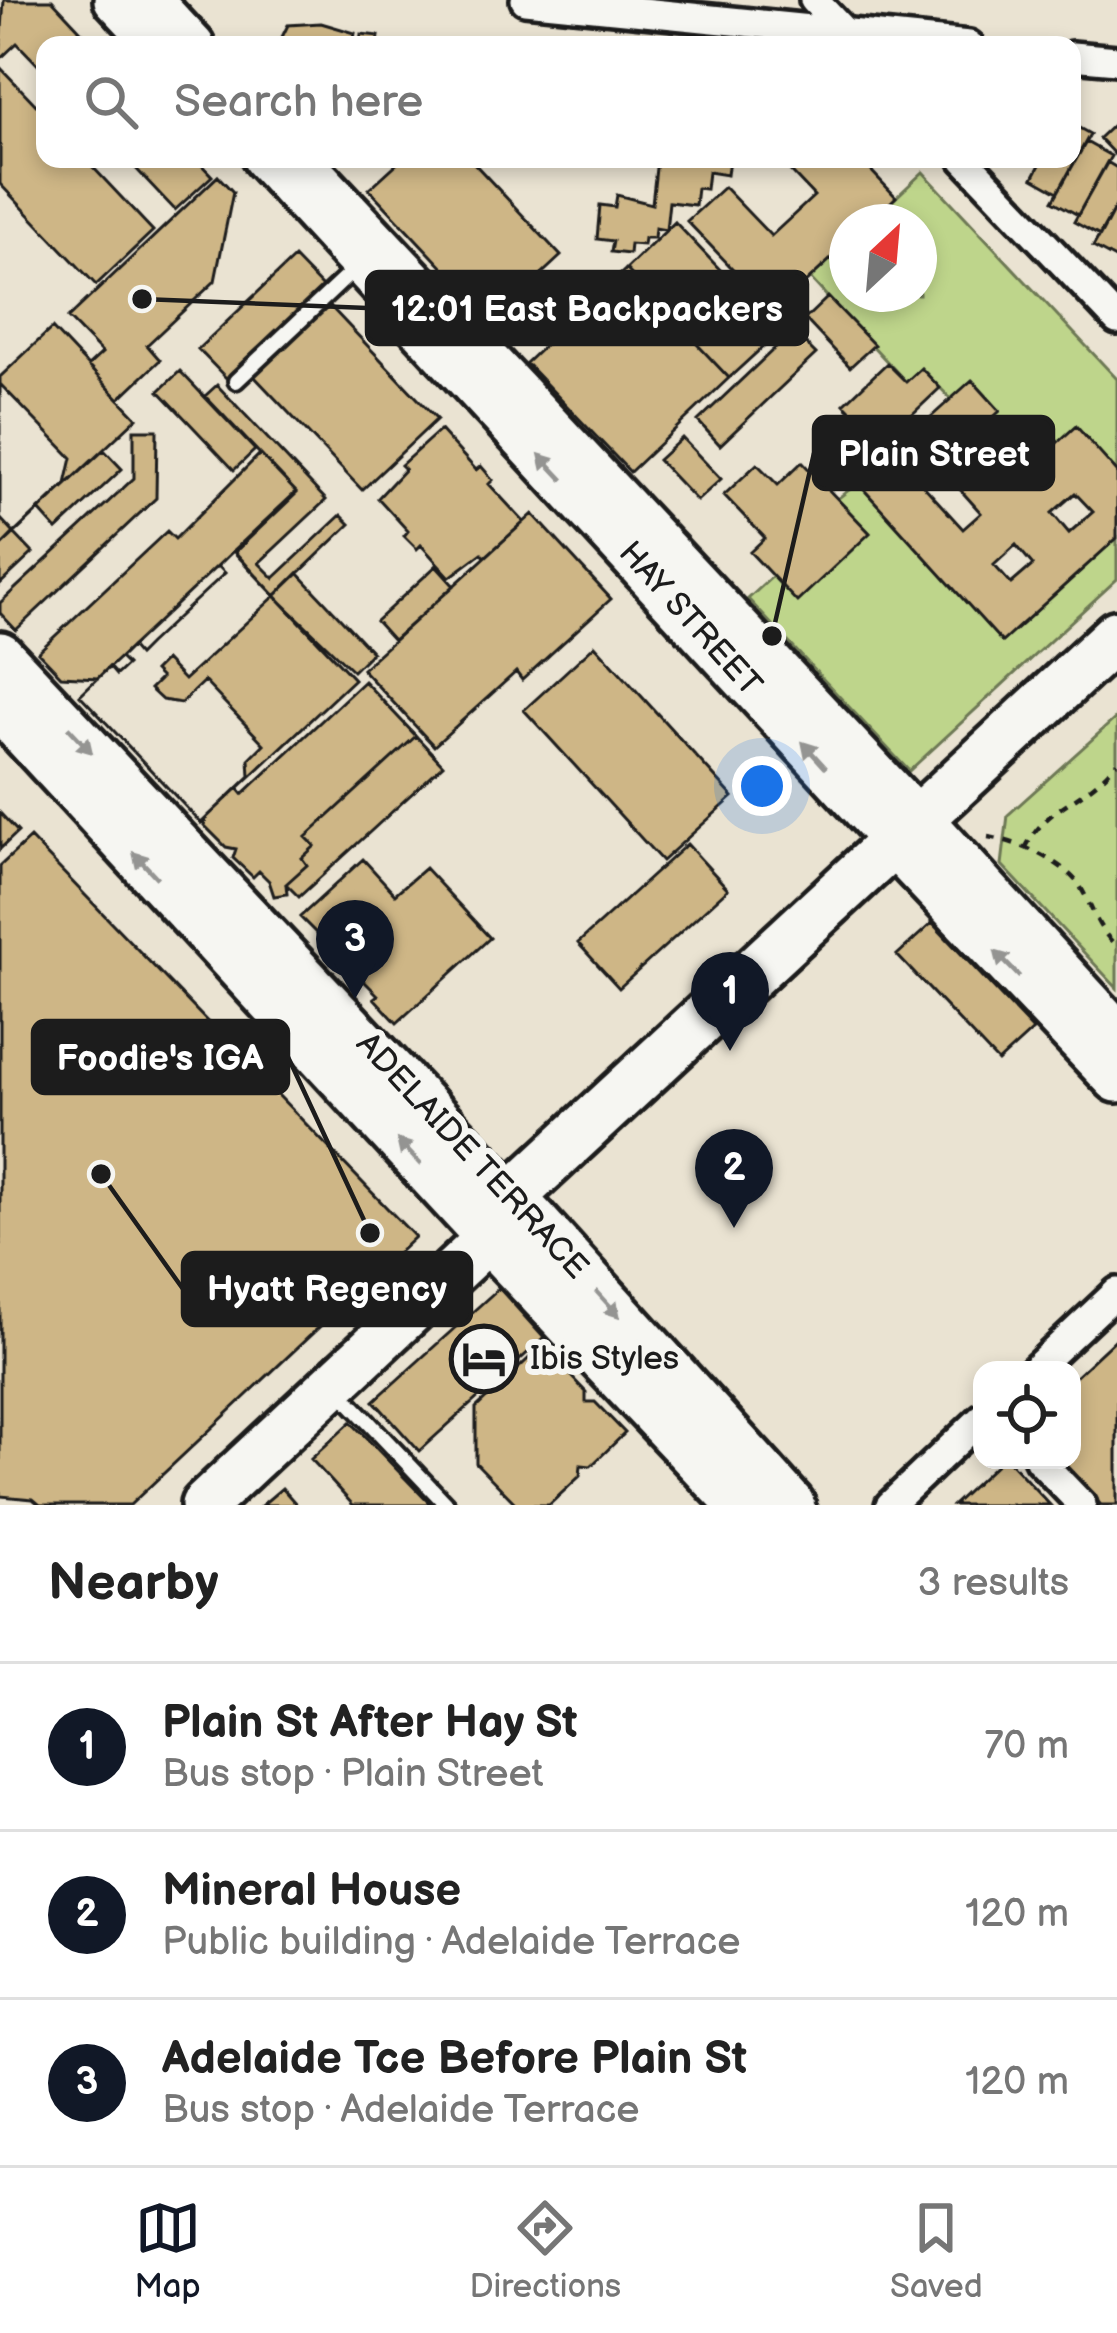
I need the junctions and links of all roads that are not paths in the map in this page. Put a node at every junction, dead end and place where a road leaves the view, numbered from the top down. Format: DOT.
graph roads {
  1 [pos="114,0"];
  2 [pos="152,0"];
  3 [pos="525,0"];
  4 [pos="814,0"];
  5 [pos="148,36"];
  6 [pos="186,36"];
  7 [pos="833,36"];
  8 [pos="848,36"];
  9 [pos="1081,57"];
  10 [pos="1117,61"];
  11 [pos="271,168"];
  12 [pos="310,168"];
  13 [pos="973,168"];
  14 [pos="361,263"];
  15 [pos="1117,320"];
  16 [pos="236,381"];
  17 [pos="1117,635"];
  18 [pos="0,655"];
  19 [pos="1117,673"];
  20 [pos="0,708"];
  21 [pos="915,841"];
  22 [pos="1117,1034"];
  23 [pos="1117,1079"];
  24 [pos="510,1218"];
  25 [pos="1116,1295"];
  26 [pos="1044,1361"];
  27 [pos="333,1385"];
  28 [pos="973,1427"];
  29 [pos="1048,1469"];
  30 [pos="204,1505"];
  31 [pos="447,1505"];
  32 [pos="742,1505"];
  33 [pos="790,1505"];
  34 [pos="890,1505"];
  35 [pos="1082,1505"];
  1 -- 5 [label="main road"];
  2 -- 6 [label="main road"];
  3 -- 7 [label="street"];
  4 -- 8 [label="street"];
  9 -- 10 [label="street"];
  11 -- 14 [label="main road, HAY STREET"];
  12 -- 21 [label="main road, HAY STREET"];
  13 -- 15 [label="street"];
  14 -- 16 [label="lane"];
  21 -- 14 [label="main road, HAY STREET, one-way"];
  17 -- 21 [label="highway"];
  18 -- 24 [label="main road, ADELAIDE TERRACE, one-way"];
  19 -- 21 [label="highway"];
  24 -- 20 [label="main road, ADELAIDE TERRACE, one-way"];
  21 -- 22 [label="main road, HAY STREET"];
  23 -- 21 [label="main road, HAY STREET, one-way"];
  21 -- 24 [label="highway"];
  24 -- 27 [label="main road"];
  24 -- 32 [label="highway, ADELAIDE TERRACE"];
  24 -- 33 [label="highway, ADELAIDE TERRACE, one-way"];
  25 -- 26 [label="street"];
  27 -- 30 [label="main road"];
  27 -- 31 [label="lane"];
  28 -- 34 [label="street"];
  29 -- 35 [label="street"];
}
